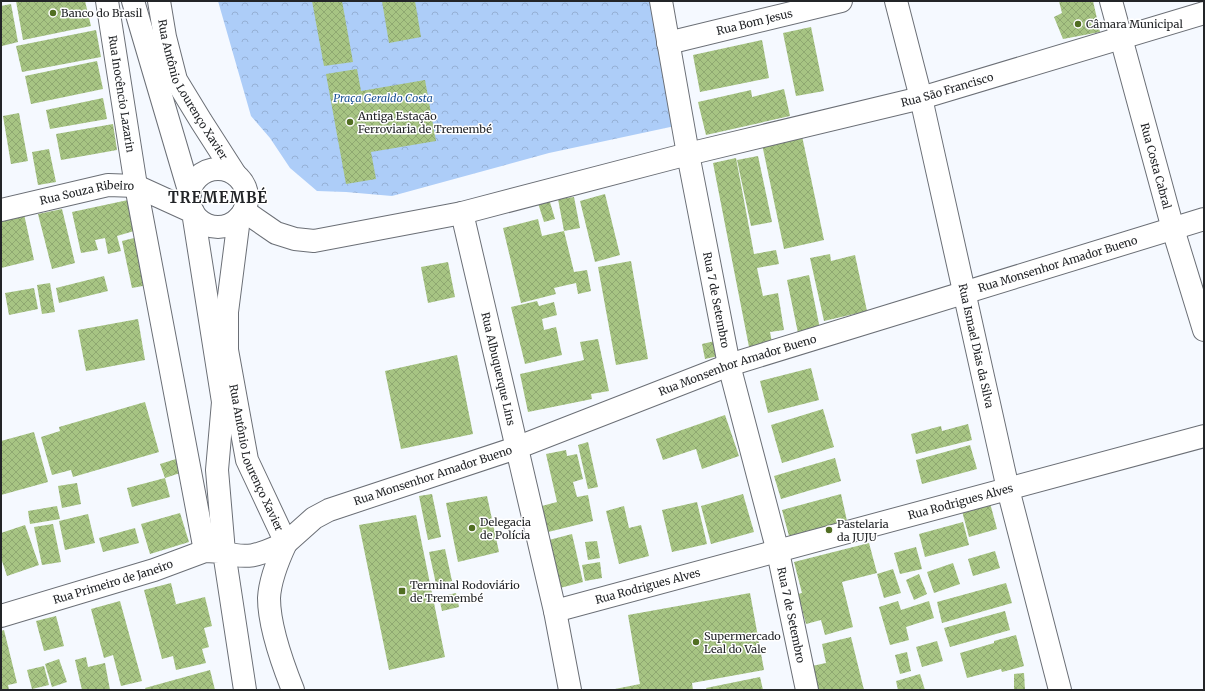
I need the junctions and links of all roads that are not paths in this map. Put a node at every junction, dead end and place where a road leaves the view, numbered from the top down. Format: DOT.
graph roads {
  1 [pos="107,1"];
  2 [pos="133,1"];
  3 [pos="160,1"];
  4 [pos="661,1"];
  5 [pos="841,1"];
  6 [pos="896,1"];
  7 [pos="1111,1"];
  8 [pos="1204,14"];
  9 [pos="1121,38"];
  10 [pos="668,43"];
  11 [pos="921,98"];
  12 [pos="688,154"];
  13 [pos="235,174"];
  14 [pos="136,186"];
  15 [pos="191,203"];
  16 [pos="1,210"];
  17 [pos="462,213"];
  18 [pos="241,215"];
  19 [pos="1204,219"];
  20 [pos="1173,229"];
  21 [pos="965,292"];
  22 [pos="1204,330"];
  23 [pos="729,365"];
  24 [pos="1204,436"];
  25 [pos="516,448"];
  26 [pos="1008,489"];
  27 [pos="286,543"];
  28 [pos="214,551"];
  29 [pos="778,552"];
  30 [pos="555,611"];
  31 [pos="1,616"];
  32 [pos="245,690"];
  33 [pos="293,690"];
  34 [pos="570,690"];
  35 [pos="806,690"];
  36 [pos="1060,690"];
  1 -- 14 [label="street, Rua Inocêncio Lazarin"];
  2 -- 15 [label="street, Rua Antônio Lourenço Xavier"];
  3 -- 13 [label="street, Rua Antônio Lourenço Xavier"];
  4 -- 10 [label="street, Rua 7 de Setembro"];
  5 -- 10 [label="street, Rua Bom Jesus"];
  6 -- 11 [label="street, Rua Ismael Dias da Silva"];
  7 -- 9 [label="street, Rua Costa Cabral"];
  8 -- 9 [label="street, Rua São Francisco"];
  9 -- 11 [label="street, Rua São Francisco"];
  9 -- 20 [label="street, Rua Costa Cabral"];
  10 -- 12 [label="street, Rua 7 de Setembro"];
  11 -- 12 [label="street, Rua São Francisco"];
  11 -- 21 [label="street, Rua Ismael Dias da Silva"];
  12 -- 17 [label="street"];
  12 -- 23 [label="street, Rua 7 de Setembro"];
  13 -- 15 [label="street"];
  13 -- 18 [label="street"];
  14 -- 15 [label="street, Rua Souza Ribeiro"];
  14 -- 16 [label="street, Rua Souza Ribeiro"];
  14 -- 28 [label="street, Rua Inocêncio Lazarin"];
  15 -- 18 [label="street"];
  15 -- 28 [label="street, Rua Antônio Lourenço Xavier"];
  17 -- 18 [label="street"];
  17 -- 25 [label="street, Rua Albuquerque Lins"];
  18 -- 27 [label="street, Rua Antônio Lourenço Xavier"];
  19 -- 20 [label="street, Rua Monsenhor Amador Bueno"];
  20 -- 21 [label="street, Rua Monsenhor Amador Bueno"];
  20 -- 22 [label="street, Rua Costa Cabral"];
  21 -- 23 [label="street, Rua Monsenhor Amador Bueno"];
  21 -- 26 [label="street, Rua Ismael Dias da Silva"];
  23 -- 25 [label="street, Rua Monsenhor Amador Bueno"];
  23 -- 29 [label="street, Rua 7 de Setembro"];
  24 -- 26 [label="street, Rua Rodrigues Alves"];
  25 -- 27 [label="street, Rua Monsenhor Amador Bueno"];
  25 -- 30 [label="street, Rua Albuquerque Lins"];
  26 -- 29 [label="street, Rua Rodrigues Alves"];
  26 -- 36 [label="street, Rua Ismael Dias da Silva"];
  27 -- 28 [label="street"];
  27 -- 33 [label="street, Rua Antônio Lourenço Xavier"];
  28 -- 31 [label="street, Rua Primeiro de Janeiro"];
  28 -- 32 [label="street, Rua Antônio Lourenço Xavier"];
  29 -- 30 [label="street, Rua Rodrigues Alves"];
  29 -- 35 [label="street, Rua 7 de Setembro"];
  30 -- 34 [label="street, Rua Albuquerque Lins"];
}
